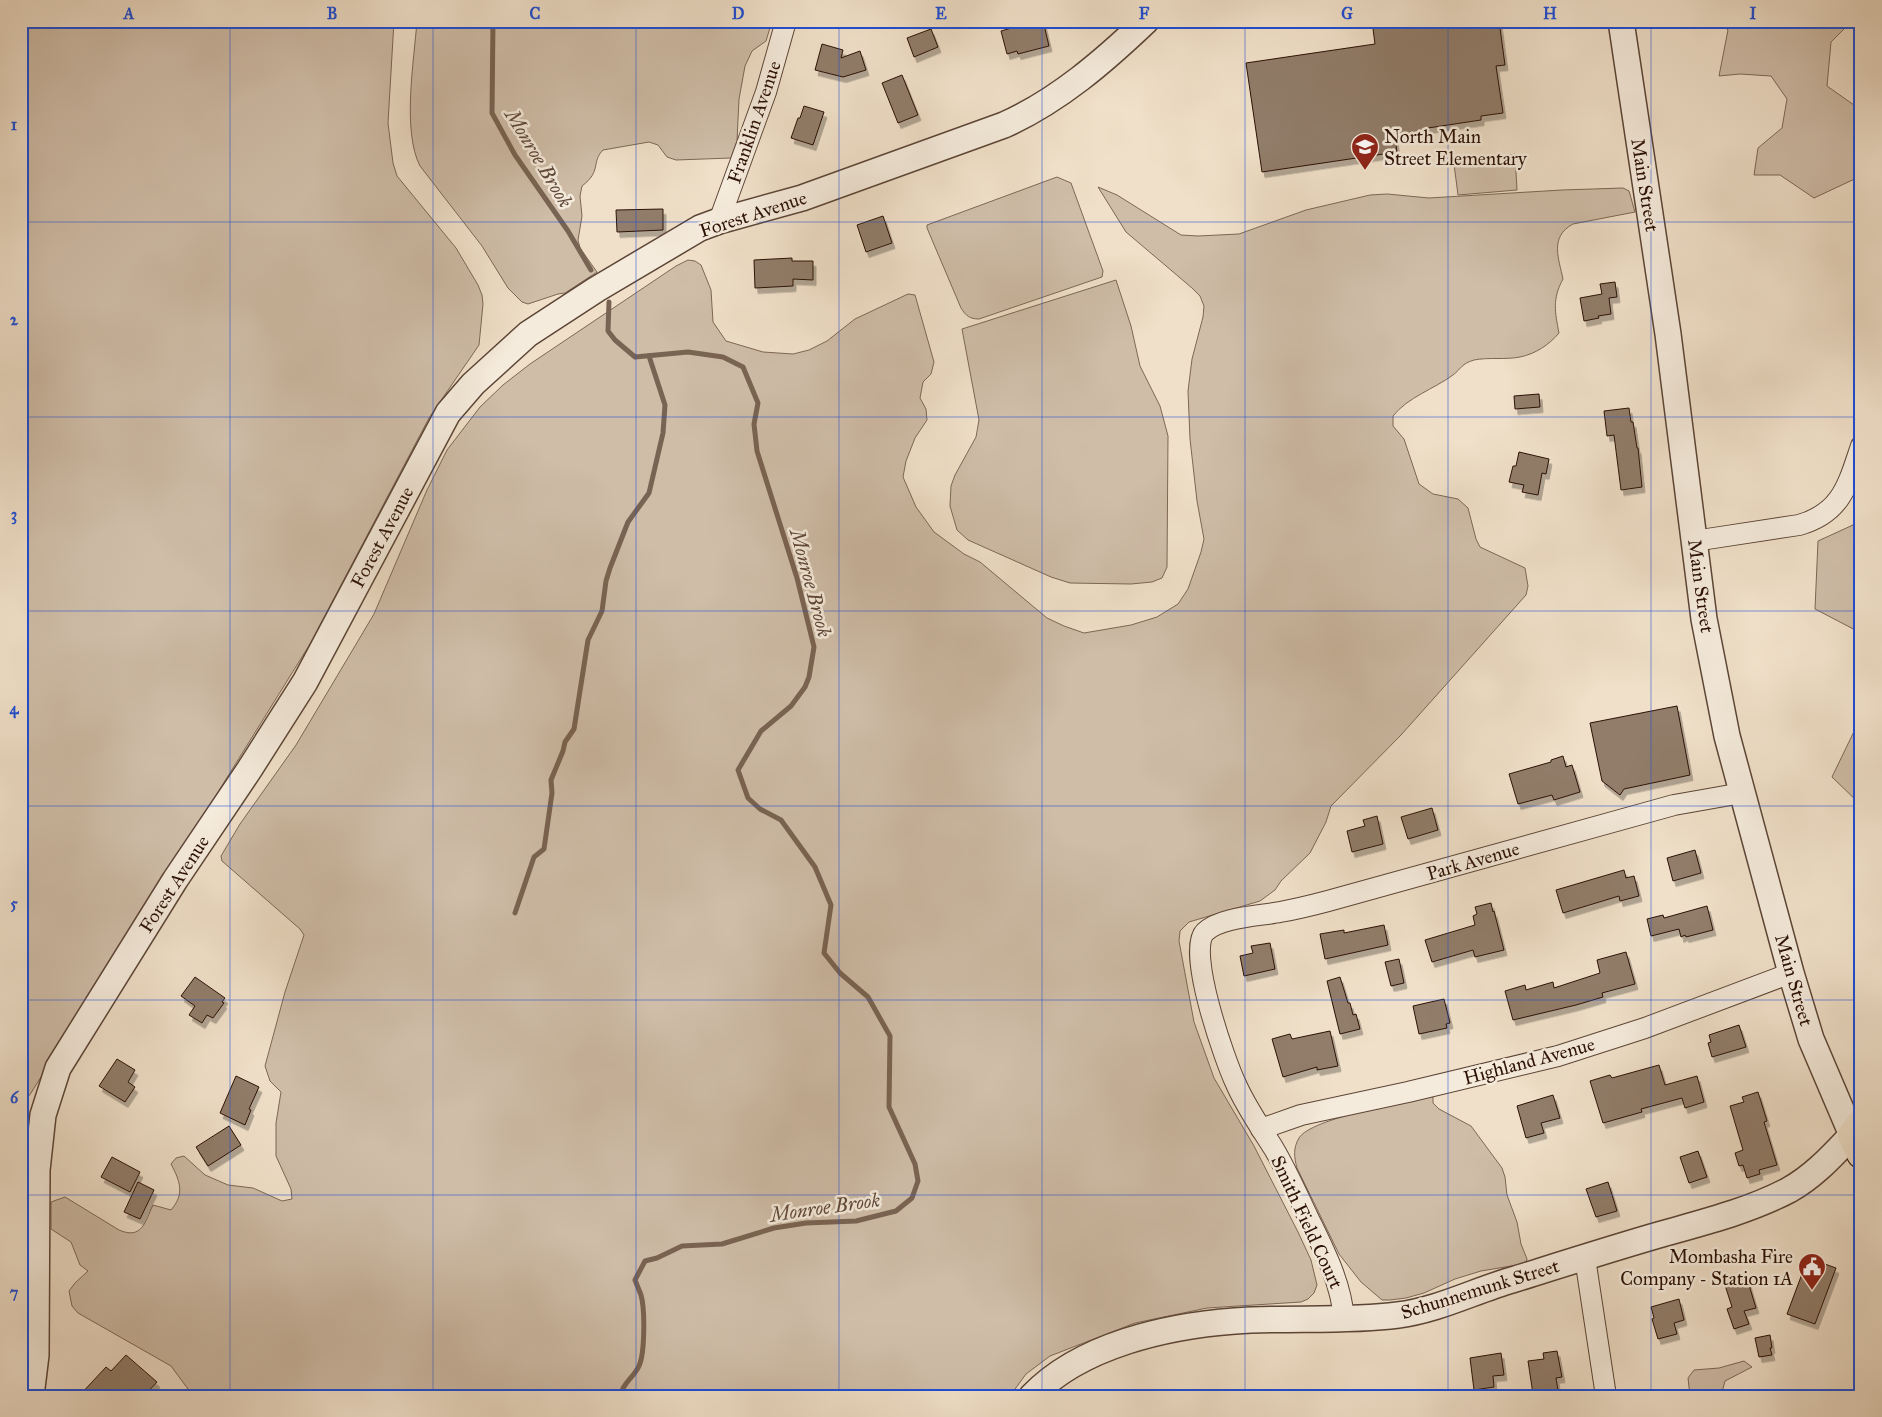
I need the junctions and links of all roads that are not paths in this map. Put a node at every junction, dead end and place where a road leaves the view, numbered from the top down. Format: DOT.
graph roads {
  1 [pos="786,21"];
  2 [pos="1146,21"];
  3 [pos="1621,21"];
  4 [pos="719,221"];
  5 [pos="1861,446"];
  6 [pos="1694,541"];
  7 [pos="1742,793"];
  8 [pos="1206,931"];
  9 [pos="1791,973"];
  10 [pos="1261,1129"];
  11 [pos="1858,1138"];
  12 [pos="29,1175"];
  13 [pos="1585,1258"];
  14 [pos="1344,1320"];
  15 [pos="32,1391"];
  16 [pos="1032,1396"];
  17 [pos="1606,1396"];
  1 -- 4 [label="street, Franklin Avenue"];
  2 -- 4 [label="street, Forest Avenue"];
  3 -- 6 [label="street, Main Street"];
  4 -- 12 [label="street, Forest Avenue"];
  5 -- 6 [label="street"];
  6 -- 7 [label="street, Main Street"];
  7 -- 8 [label="street, Park Avenue"];
  7 -- 9 [label="street, Main Street"];
  8 -- 10 [label="street, Smith Field Court"];
  9 -- 10 [label="street, Highland Avenue"];
  9 -- 11 [label="street, Main Street"];
  10 -- 14 [label="street, Smith Field Court"];
  11 -- 13 [label="street, Schunnemunk Street"];
  12 -- 15 [label="street, Forest Avenue"];
  13 -- 14 [label="street, Schunnemunk Street"];
  13 -- 17 [label="street"];
  14 -- 16 [label="street, Schunnemunk Street"];
}
